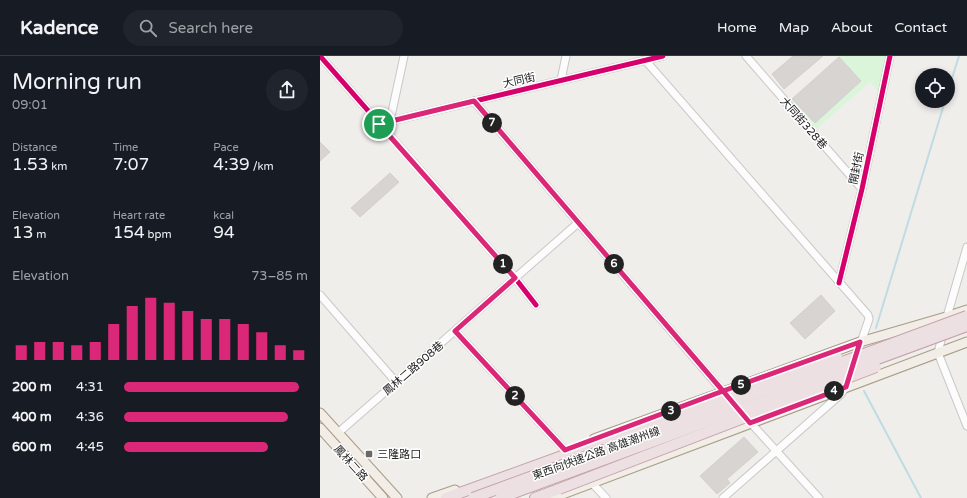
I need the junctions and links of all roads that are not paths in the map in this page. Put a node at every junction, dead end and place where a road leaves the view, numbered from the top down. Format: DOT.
graph roads {
  1 [pos="320,56"];
  2 [pos="404,56"];
  3 [pos="566,56"];
  4 [pos="663,56"];
  5 [pos="746,56"];
  6 [pos="890,56"];
  7 [pos="645,60"];
  8 [pos="561,80"];
  9 [pos="474,101"];
  10 [pos="390,121"];
  11 [pos="379,124"];
  12 [pos="862,189"];
  13 [pos="578,223"];
  14 [pos="967,247"];
  15 [pos="515,278"];
  16 [pos="839,283"];
  17 [pos="320,295"];
  18 [pos="536,305"];
  19 [pos="967,310"];
  20 [pos="967,316"];
  21 [pos="946,321"];
  22 [pos="967,326"];
  23 [pos="455,331"];
  24 [pos="967,331"];
  25 [pos="860,342"];
  26 [pos="967,342"];
  27 [pos="938,353"];
  28 [pos="396,382"];
  29 [pos="846,387"];
  30 [pos="723,391"];
  31 [pos="320,413"];
  32 [pos="750,423"];
  33 [pos="967,426"];
  34 [pos="320,428"];
  35 [pos="338,433"];
  36 [pos="565,450"];
  37 [pos="776,450"];
  38 [pos="592,483"];
  39 [pos="383,498"];
  40 [pos="397,498"];
  41 [pos="432,498"];
  42 [pos="446,498"];
  43 [pos="473,498"];
  44 [pos="500,498"];
  45 [pos="536,498"];
  46 [pos="552,498"];
  47 [pos="606,498"];
  48 [pos="723,498"];
  49 [pos="818,498"];
  1 -- 11 [label="street"];
  2 -- 10 [label="street"];
  3 -- 8 [label="street"];
  4 -- 7 [label="street, 大同街"];
  5 -- 12 [label="street, 大同街328巷"];
  6 -- 12 [label="street, 開封街"];
  7 -- 8 [label="street, 大同街"];
  7 -- 16 [label="street"];
  8 -- 9 [label="street, 大同街"];
  9 -- 10 [label="street, 大同街"];
  9 -- 13 [label="street"];
  10 -- 11 [label="street, 大同街"];
  11 -- 15 [label="street"];
  12 -- 16 [label="street, 開封街"];
  13 -- 15 [label="street, 鳳林二路908巷"];
  13 -- 30 [label="street"];
  14 -- 21 [label="street"];
  15 -- 18 [label="street"];
  15 -- 23 [label="street, 鳳林二路908巷"];
  16 -- 25 [label="street"];
  17 -- 28 [label="street"];
  19 -- 21 [label="main road"];
  20 -- 21 [label="highway, 東西向快速公路 高雄潮州線, bridge"];
  21 -- 25 [label="main road"];
  21 -- 27 [label="street"];
  21 -- 42 [label="highway, bridge"];
  21 -- 43 [label="highway, 東西向快速公路 高雄潮州線, bridge"];
  22 -- 44 [label="highway, 東西向快速公路 高雄潮州線, bridge"];
  23 -- 28 [label="street, 鳳林二路908巷"];
  23 -- 36 [label="street"];
  24 -- 45 [label="highway, bridge"];
  25 -- 29 [label="street"];
  25 -- 30 [label="main road"];
  26 -- 27 [label="main road"];
  27 -- 29 [label="main road"];
  27 -- 33 [label="street"];
  28 -- 35 [label="street, 鳳林二路908巷"];
  29 -- 32 [label="main road"];
  29 -- 37 [label="street"];
  30 -- 32 [label="street"];
  30 -- 36 [label="main road"];
  31 -- 35 [label="main road, 鳳林二路"];
  32 -- 37 [label="street"];
  32 -- 38 [label="main road"];
  34 -- 39 [label="main road, 鳳林二路"];
  35 -- 40 [label="main road, 鳳林二路"];
  36 -- 41 [label="main road"];
  37 -- 48 [label="street"];
  37 -- 49 [label="street"];
  38 -- 46 [label="main road"];
  38 -- 47 [label="street"];
}
